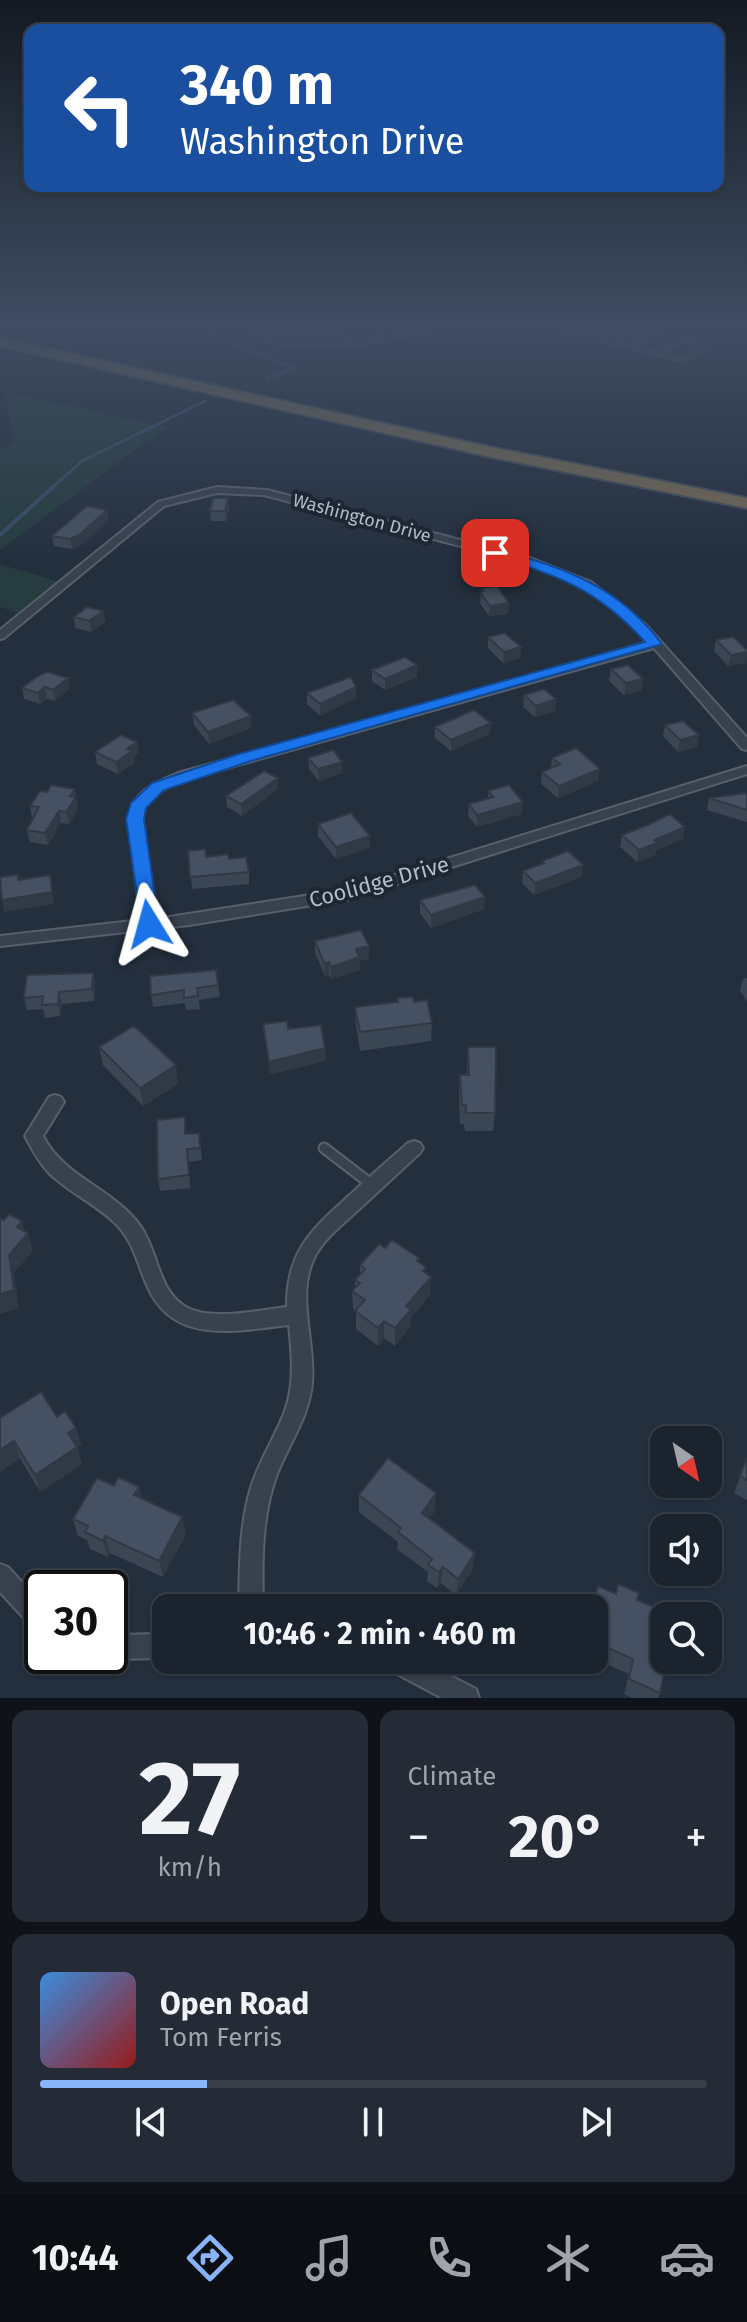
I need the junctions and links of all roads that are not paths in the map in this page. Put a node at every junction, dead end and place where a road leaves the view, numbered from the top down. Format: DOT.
graph roads {
  1 [pos="273,403"];
  2 [pos="312,403"];
  3 [pos="747,493"];
  4 [pos="747,503"];
  5 [pos="0,636"];
  6 [pos="655,644"];
  7 [pos="747,746"];
  8 [pos="747,770"];
  9 [pos="149,924"];
  10 [pos="0,941"];
  11 [pos="55,1102"];
  12 [pos="324,1148"];
  13 [pos="414,1148"];
  14 [pos="372,1185"];
  15 [pos="297,1315"];
  16 [pos="0,1575"];
  17 [pos="252,1594"];
  18 [pos="24,1601"];
  19 [pos="152,1646"];
  20 [pos="128,1647"];
  21 [pos="421,1674"];
  22 [pos="467,1698"];
  1 -- 4 [label="highway"];
  2 -- 3 [label="highway"];
  5 -- 6 [label="street, Washington Drive"];
  6 -- 7 [label="street, Washington Drive"];
  6 -- 9 [label="street"];
  8 -- 9 [label="street, Coolidge Drive"];
  9 -- 10 [label="street, Coolidge Drive"];
  11 -- 15 [label="street"];
  12 -- 14 [label="lane"];
  13 -- 14 [label="street"];
  14 -- 15 [label="street"];
  15 -- 17 [label="street"];
  16 -- 18 [label="street"];
  19 -- 20 [label="street"];
  21 -- 22 [label="street"];
}
